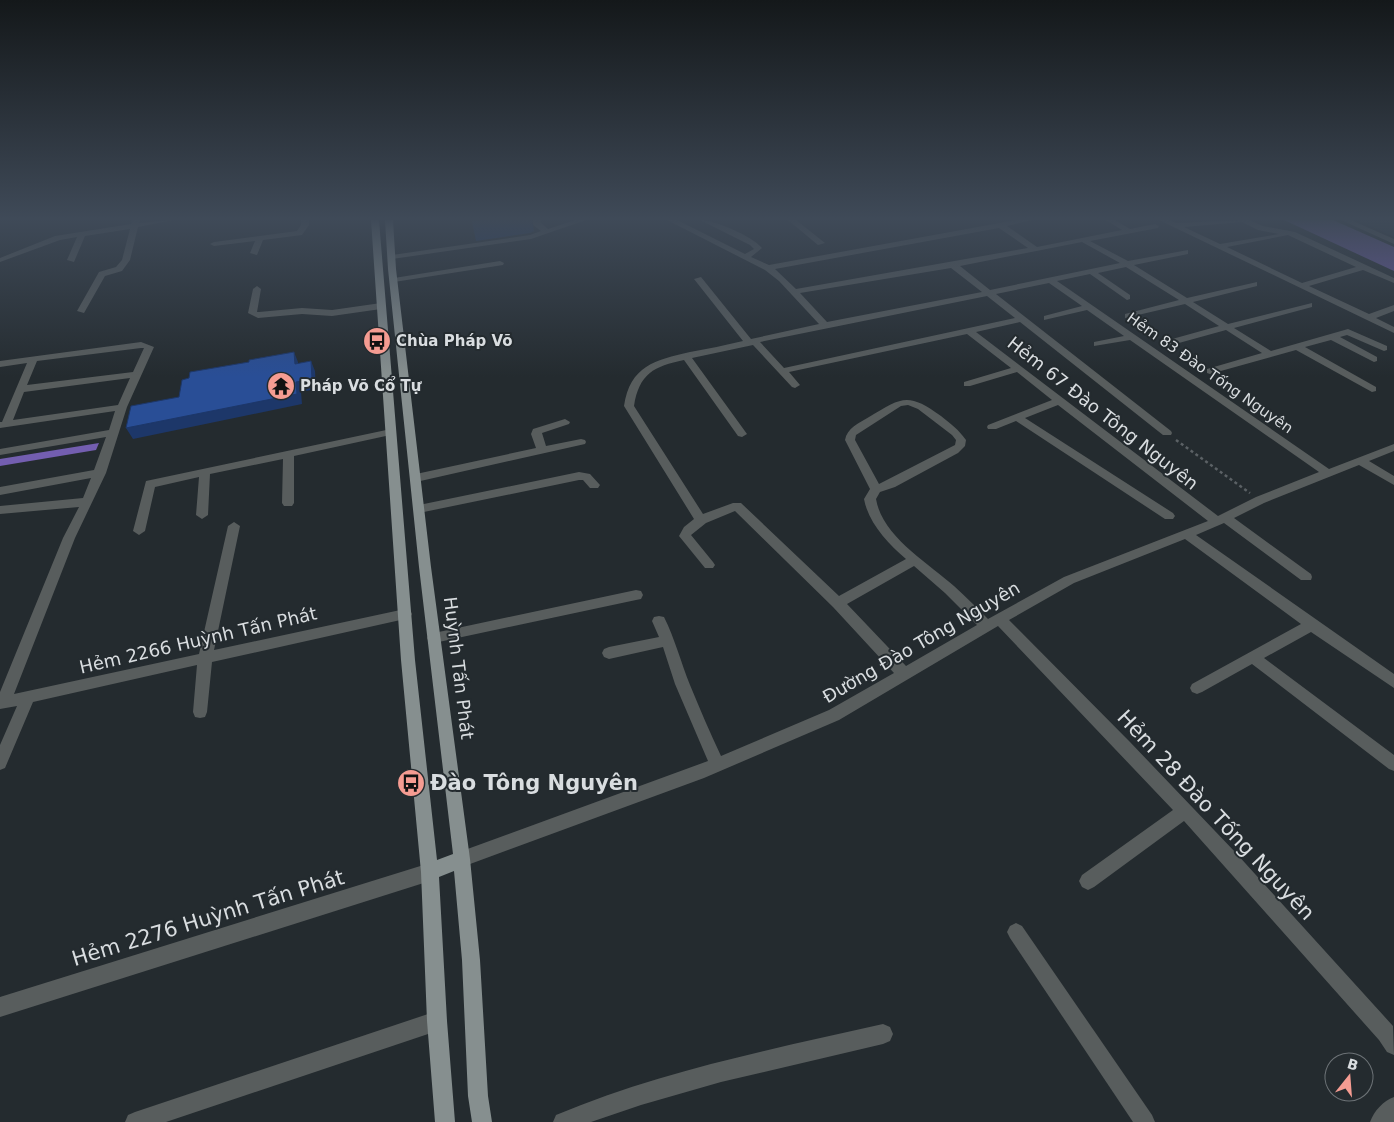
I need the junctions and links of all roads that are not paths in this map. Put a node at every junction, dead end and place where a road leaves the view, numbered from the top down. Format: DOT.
graph roads {
  1 [pos="108,272"];
  2 [pos="379,272"];
  3 [pos="393,272"];
  4 [pos="442,272"];
  5 [pos="774,272"];
  6 [pos="910,272"];
  7 [pos="963,272"];
  8 [pos="1090,272"];
  9 [pos="1092,272"];
  10 [pos="1140,272"];
  11 [pos="1273,272"];
  12 [pos="1345,272"];
  13 [pos="1375,272"];
  14 [pos="394,280"];
  15 [pos="698,280"];
  16 [pos="1050,280"];
  17 [pos="1394,281"];
  18 [pos="1254,284"];
  19 [pos="1300,286"];
  20 [pos="257,289"];
  21 [pos="794,292"];
  22 [pos="989,293"];
  23 [pos="1127,297"];
  24 [pos="1187,302"];
  25 [pos="1309,305"];
  26 [pos="381,306"];
  27 [pos="1089,307"];
  28 [pos="1394,308"];
  29 [pos="82,311"];
  30 [pos="1128,316"];
  31 [pos="1047,318"];
  32 [pos="1367,318"];
  33 [pos="1023,320"];
  34 [pos="825,325"];
  35 [pos="1226,326"];
  36 [pos="968,330"];
  37 [pos="1394,330"];
  38 [pos="1131,337"];
  39 [pos="1333,337"];
  40 [pos="753,342"];
  41 [pos="1168,343"];
  42 [pos="1097,344"];
  43 [pos="1298,347"];
  44 [pos="1384,348"];
  45 [pos="402,355"];
  46 [pos="1271,355"];
  47 [pos="686,356"];
  48 [pos="385,358"];
  49 [pos="33,359"];
  50 [pos="1374,359"];
  51 [pos="0,364"];
  52 [pos="1018,369"];
  53 [pos="782,371"];
  54 [pos="1210,371"];
  55 [pos="137,374"];
  56 [pos="968,384"];
  57 [pos="795,385"];
  58 [pos="20,389"];
  59 [pos="1372,389"];
  60 [pos="1059,400"];
  61 [pos="122,407"];
  62 [pos="1017,417"];
  63 [pos="565,422"];
  64 [pos="3,424"];
  65 [pos="992,427"];
  66 [pos="391,432"];
  67 [pos="113,433"];
  68 [pos="1167,433"];
  69 [pos="742,434"];
  70 [pos="581,442"];
  71 [pos="1394,448"];
  72 [pos="542,450"];
  73 [pos="0,452"];
  74 [pos="289,455"];
  75 [pos="1359,460"];
  76 [pos="205,472"];
  77 [pos="100,473"];
  78 [pos="1328,473"];
  79 [pos="416,478"];
  80 [pos="1394,481"];
  81 [pos="594,485"];
  82 [pos="876,489"];
  83 [pos="0,491"];
  84 [pos="87,502"];
  85 [pos="288,503"];
  86 [pos="419,509"];
  87 [pos="0,510"];
  88 [pos="202,515"];
  89 [pos="1169,516"];
  90 [pos="1221,520"];
  91 [pos="701,521"];
  92 [pos="234,526"];
  93 [pos="138,531"];
  94 [pos="1186,534"];
  95 [pos="916,560"];
  96 [pos="709,565"];
  97 [pos="1306,577"];
  98 [pos="636,595"];
  99 [pos="838,603"];
  100 [pos="405,614"];
  101 [pos="659,621"];
  102 [pos="994,623"];
  103 [pos="1312,625"];
  104 [pos="434,638"];
  105 [pos="668,640"];
  106 [pos="609,653"];
  107 [pos="1252,657"];
  108 [pos="205,658"];
  109 [pos="904,674"];
  110 [pos="1394,682"];
  111 [pos="1197,688"];
  112 [pos="27,698"];
  113 [pos="2,703"];
  114 [pos="200,712"];
  115 [pos="0,762"];
  116 [pos="1394,764"];
  117 [pos="716,765"];
  118 [pos="1185,811"];
  119 [pos="462,859"];
  120 [pos="430,872"];
  121 [pos="1088,881"];
  122 [pos="1016,932"];
  123 [pos="0,1007"];
  124 [pos="437,1021"];
  125 [pos="883,1034"];
  126 [pos="1391,1037"];
  127 [pos="1394,1107"];
  128 [pos="135,1122"];
  129 [pos="445,1122"];
  130 [pos="482,1122"];
  131 [pos="563,1122"];
  132 [pos="1144,1122"];
  133 [pos="1380,1122"];
  1 -- 29 [label="street"];
  2 -- 26 [label="main road"];
  3 -- 14 [label="main road, Huỳnh Tấn Phát"];
  4 -- 14 [label="street"];
  5 -- 21 [label="street"];
  6 -- 21 [label="street"];
  7 -- 22 [label="street"];
  8 -- 16 [label="street"];
  9 -- 23 [label="street"];
  10 -- 24 [label="street"];
  11 -- 19 [label="street"];
  12 -- 19 [label="street"];
  13 -- 17 [label="street"];
  14 -- 45 [label="main road, Huỳnh Tấn Phát"];
  15 -- 40 [label="street"];
  16 -- 22 [label="street"];
  16 -- 27 [label="street, Hẻm 83 Đào Tống Nguyên"];
  18 -- 24 [label="street"];
  19 -- 32 [label="street"];
  20 -- 26 [label="street"];
  21 -- 34 [label="street"];
  22 -- 33 [label="street"];
  22 -- 34 [label="street"];
  24 -- 30 [label="street"];
  24 -- 35 [label="street"];
  25 -- 35 [label="street"];
  26 -- 48 [label="main road"];
  27 -- 31 [label="street"];
  27 -- 38 [label="street, Hẻm 83 Đào Tống Nguyên"];
  28 -- 32 [label="street"];
  32 -- 37 [label="street"];
  33 -- 36 [label="street"];
  33 -- 68 [label="street"];
  34 -- 40 [label="street"];
  35 -- 41 [label="street"];
  35 -- 46 [label="street"];
  36 -- 52 [label="street, Hẻm 67 Đào Tông Nguyên"];
  36 -- 53 [label="street"];
  38 -- 42 [label="street"];
  38 -- 78 [label="street, Hẻm 83 Đào Tống Nguyên"];
  39 -- 43 [label="street"];
  39 -- 44 [label="street"];
  39 -- 50 [label="street"];
  40 -- 47 [label="street"];
  40 -- 53 [label="street"];
  43 -- 46 [label="street"];
  43 -- 59 [label="street"];
  45 -- 48 [label="main road"];
  45 -- 79 [label="main road, Huỳnh Tấn Phát"];
  46 -- 54 [label="street"];
  47 -- 69 [label="street"];
  47 -- 91 [label="street"];
  48 -- 66 [label="main road"];
  49 -- 51 [label="street"];
  49 -- 55 [label="street"];
  49 -- 58 [label="street"];
  52 -- 56 [label="street"];
  52 -- 60 [label="street, Hẻm 67 Đào Tông Nguyên"];
  53 -- 57 [label="street"];
  55 -- 58 [label="street"];
  55 -- 61 [label="street"];
  58 -- 64 [label="street"];
  60 -- 62 [label="street"];
  60 -- 90 [label="street, Hẻm 67 Đào Tông Nguyên"];
  61 -- 64 [label="street"];
  61 -- 67 [label="street"];
  62 -- 65 [label="street"];
  62 -- 89 [label="street"];
  63 -- 72 [label="street"];
  66 -- 74 [label="street"];
  66 -- 100 [label="main road"];
  67 -- 73 [label="street"];
  67 -- 77 [label="street"];
  70 -- 72 [label="street"];
  71 -- 75 [label="street, Đường Đào Tông Nguyên"];
  72 -- 79 [label="street"];
  74 -- 76 [label="street"];
  74 -- 85 [label="street"];
  75 -- 78 [label="street, Đường Đào Tông Nguyên"];
  75 -- 80 [label="street"];
  76 -- 88 [label="street"];
  76 -- 93 [label="street"];
  77 -- 83 [label="street"];
  77 -- 84 [label="street"];
  78 -- 90 [label="street, Đường Đào Tông Nguyên"];
  79 -- 86 [label="main road, Huỳnh Tấn Phát"];
  81 -- 86 [label="street"];
  82 -- 82 [label="street"];
  82 -- 95 [label="street, Hẻm 28 Đào Tống Nguyên"];
  84 -- 87 [label="street"];
  84 -- 113 [label="street"];
  86 -- 104 [label="main road, Huỳnh Tấn Phát"];
  90 -- 94 [label="street, Đường Đào Tông Nguyên"];
  90 -- 97 [label="street, Hẻm 67 Đào Tông Nguyên"];
  91 -- 96 [label="street"];
  91 -- 99 [label="street"];
  92 -- 108 [label="street"];
  94 -- 102 [label="street, Đường Đào Tông Nguyên"];
  94 -- 103 [label="street"];
  95 -- 99 [label="street"];
  95 -- 102 [label="street, Hẻm 28 Đào Tống Nguyên"];
  98 -- 104 [label="street"];
  99 -- 109 [label="street"];
  100 -- 108 [label="street, Hẻm 2266 Huỳnh Tấn Phát"];
  100 -- 120 [label="main road"];
  101 -- 105 [label="street"];
  102 -- 109 [label="street, Đường Đào Tông Nguyên"];
  102 -- 118 [label="street, Hẻm 28 Đào Tống Nguyên"];
  103 -- 107 [label="street"];
  103 -- 110 [label="street"];
  104 -- 119 [label="main road, Huỳnh Tấn Phát"];
  105 -- 106 [label="street"];
  105 -- 117 [label="street"];
  107 -- 111 [label="street"];
  107 -- 116 [label="street"];
  108 -- 112 [label="street, Hẻm 2266 Huỳnh Tấn Phát"];
  108 -- 114 [label="street"];
  109 -- 117 [label="street, Đường Đào Tông Nguyên"];
  112 -- 113 [label="street, Hẻm 2266 Huỳnh Tấn Phát"];
  112 -- 115 [label="street"];
  117 -- 119 [label="street, Đường Đào Tông Nguyên"];
  118 -- 121 [label="street"];
  118 -- 126 [label="street, Hẻm 28 Đào Tống Nguyên"];
  119 -- 120 [label="main road"];
  119 -- 130 [label="main road, Huỳnh Tấn Phát"];
  120 -- 123 [label="street, Hẻm 2276 Huỳnh Tấn Phát"];
  120 -- 124 [label="main road"];
  122 -- 132 [label="street"];
  124 -- 128 [label="street"];
  124 -- 129 [label="main road"];
  125 -- 131 [label="street"];
  127 -- 133 [label="street"];
}
